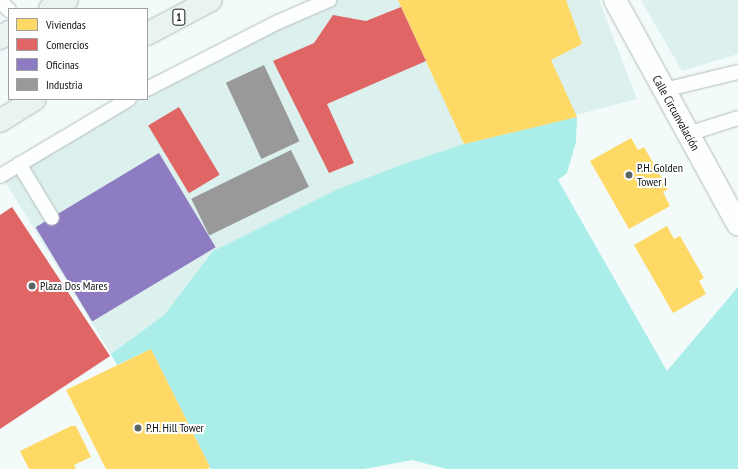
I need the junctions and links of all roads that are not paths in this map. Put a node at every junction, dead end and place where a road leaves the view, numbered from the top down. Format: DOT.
graph roads {
  1 [pos="67,0"];
  2 [pos="211,0"];
  3 [pos="329,0"];
  4 [pos="614,0"];
  5 [pos="0,1"];
  6 [pos="52,8"];
  7 [pos="8,9"];
  8 [pos="148,33"];
  9 [pos="738,72"];
  10 [pos="148,88"];
  11 [pos="664,90"];
  12 [pos="33,100"];
  13 [pos="127,100"];
  14 [pos="738,118"];
  15 [pos="0,121"];
  16 [pos="688,134"];
  17 [pos="19,164"];
  18 [pos="0,176"];
  19 [pos="52,218"];
  20 [pos="738,226"];
  1 -- 6 [label="main road"];
  2 -- 8 [label="main road, 1"];
  3 -- 10 [label="lane"];
  4 -- 11 [label="street, Calle Circunvalación"];
  5 -- 7 [label="lane"];
  9 -- 11 [label="lane"];
  11 -- 16 [label="street, Calle Circunvalación"];
  12 -- 15 [label="main road"];
  13 -- 17 [label="lane"];
  14 -- 16 [label="lane"];
  16 -- 20 [label="street, Calle Circunvalación"];
  17 -- 18 [label="lane"];
  17 -- 19 [label="lane"];
}
